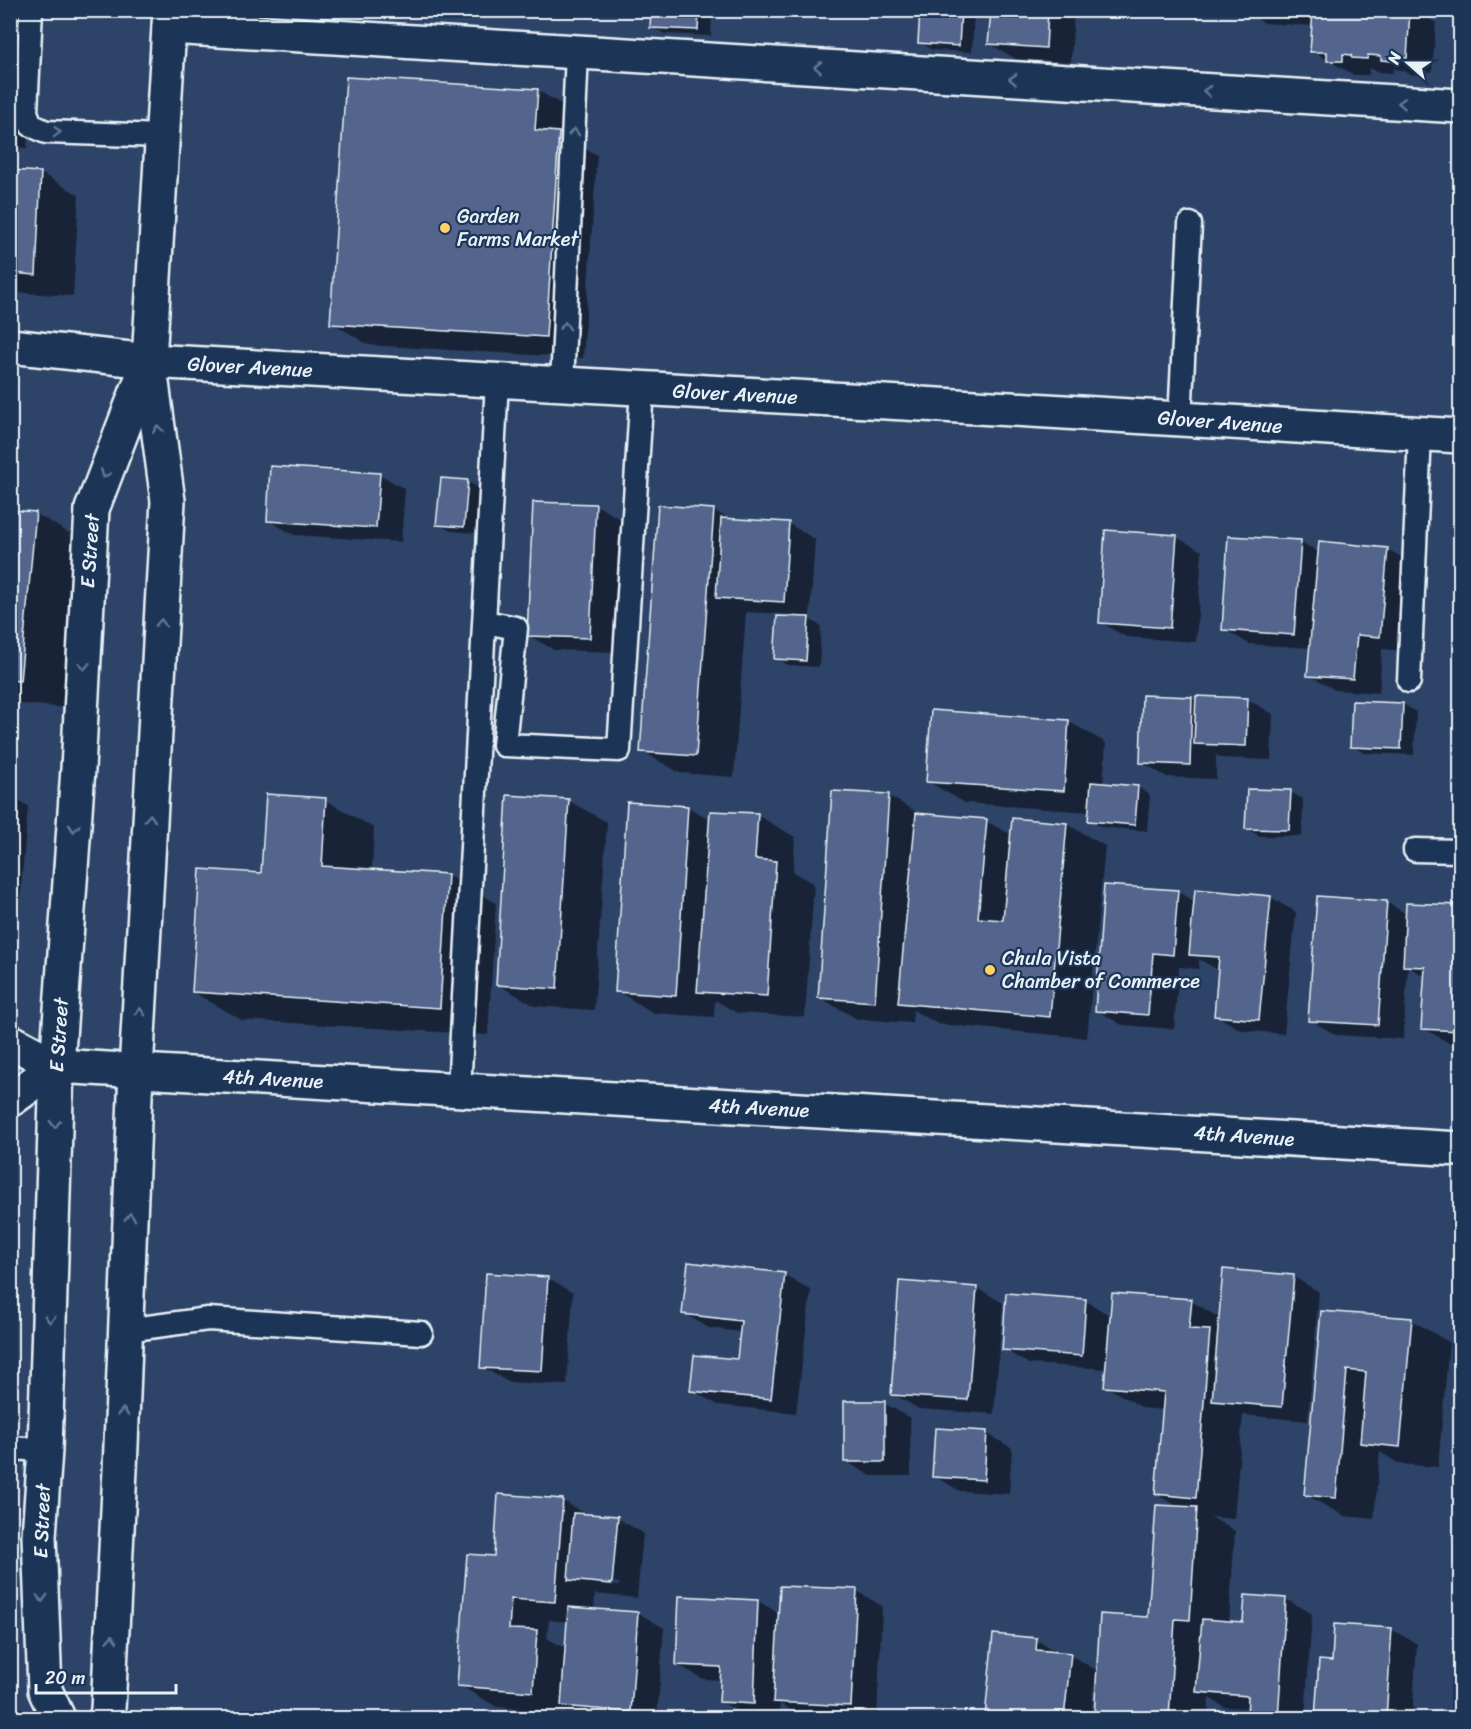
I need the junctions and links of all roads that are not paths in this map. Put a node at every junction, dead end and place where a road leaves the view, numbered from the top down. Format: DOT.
graph roads {
  1 [pos="31,10"];
  2 [pos="170,19"];
  3 [pos="577,52"];
  4 [pos="1461,106"];
  5 [pos="163,135"];
  6 [pos="1190,224"];
  7 [pos="10,346"];
  8 [pos="149,361"];
  9 [pos="497,381"];
  10 [pos="562,385"];
  11 [pos="642,389"];
  12 [pos="1180,419"];
  13 [pos="1420,434"];
  14 [pos="1461,436"];
  15 [pos="485,622"];
  16 [pos="1409,681"];
  17 [pos="1415,850"];
  18 [pos="1461,851"];
  19 [pos="10,1041"];
  20 [pos="57,1066"];
  21 [pos="136,1071"];
  22 [pos="459,1090"];
  23 [pos="10,1100"];
  24 [pos="1461,1149"];
  25 [pos="126,1330"];
  26 [pos="421,1333"];
  27 [pos="10,1448"];
  28 [pos="45,1450"];
  29 [pos="58,1719"];
  30 [pos="106,1719"];
  1 -- 5 [label="lane, one-way"];
  2 -- 3 [label="main road"];
  2 -- 5 [label="main road, E Street"];
  4 -- 3 [label="main road, one-way"];
  10 -- 3 [label="lane, one-way"];
  5 -- 8 [label="main road, E Street"];
  6 -- 12 [label="lane"];
  7 -- 8 [label="main road, Glover Avenue"];
  8 -- 9 [label="main road, Glover Avenue"];
  8 -- 20 [label="main road, E Street, one-way"];
  21 -- 8 [label="main road, E Street, one-way"];
  9 -- 10 [label="main road, Glover Avenue"];
  9 -- 15 [label="lane"];
  10 -- 11 [label="main road, Glover Avenue"];
  11 -- 12 [label="main road, Glover Avenue"];
  11 -- 15 [label="lane"];
  12 -- 13 [label="main road, Glover Avenue"];
  13 -- 14 [label="main road, Glover Avenue"];
  13 -- 16 [label="lane"];
  15 -- 22 [label="lane"];
  17 -- 18 [label="lane"];
  19 -- 20 [label="main road, 4th Avenue"];
  20 -- 21 [label="main road, 4th Avenue"];
  20 -- 23 [label="main road"];
  20 -- 28 [label="main road, E Street, one-way"];
  21 -- 22 [label="main road, 4th Avenue"];
  25 -- 21 [label="main road, E Street, one-way"];
  22 -- 24 [label="main road, 4th Avenue"];
  25 -- 26 [label="lane"];
  30 -- 25 [label="main road, E Street, one-way"];
  27 -- 28 [label="lane"];
  28 -- 29 [label="main road, E Street, one-way"];
}
